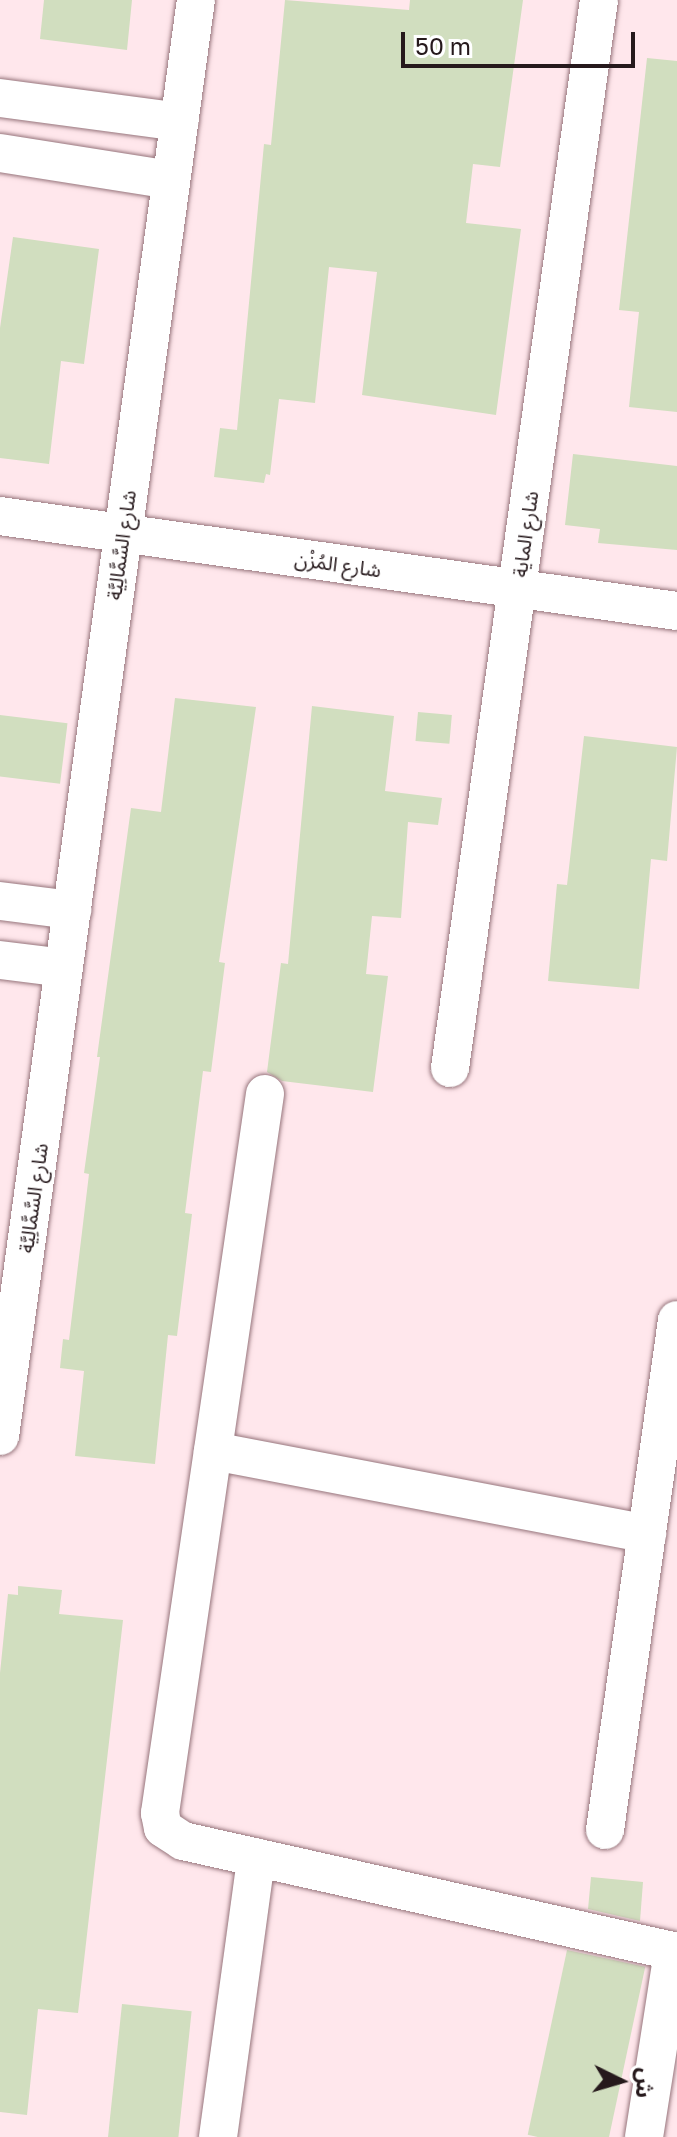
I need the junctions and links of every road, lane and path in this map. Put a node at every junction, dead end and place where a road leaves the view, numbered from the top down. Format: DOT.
graph roads {
  1 [pos="196,0"];
  2 [pos="599,0"];
  3 [pos="0,98"];
  4 [pos="179,122"];
  5 [pos="0,153"];
  6 [pos="171,180"];
  7 [pos="0,516"];
  8 [pos="123,534"];
  9 [pos="517,589"];
  10 [pos="677,611"];
  11 [pos="0,901"];
  12 [pos="72,910"];
  13 [pos="0,960"];
  14 [pos="64,968"];
  15 [pos="450,1068"];
  16 [pos="265,1094"];
  17 [pos="677,1320"];
  18 [pos="7,1331"];
  19 [pos="3,1390"];
  20 [pos="0,1436"];
  21 [pos="213,1451"];
  22 [pos="647,1534"];
  23 [pos="605,1830"];
  24 [pos="256,1858"];
  25 [pos="675,1952"];
  26 [pos="218,2137"];
  27 [pos="644,2137"];
  1 -- 4 [label="street, شارع السَّمَّالِيَّة"];
  2 -- 9 [label="street, شارع الماية"];
  3 -- 4 [label="street"];
  4 -- 6 [label="street, شارع السَّمَّالِيَّة"];
  5 -- 6 [label="street"];
  6 -- 8 [label="street, شارع السَّمَّالِيَّة"];
  7 -- 8 [label="street, شارع المُزْن"];
  8 -- 9 [label="street, شارع المُزْن"];
  8 -- 12 [label="street, شارع السَّمَّالِيَّة"];
  9 -- 10 [label="street, شارع المُزْن"];
  9 -- 15 [label="street, شارع الماية"];
  11 -- 12 [label="street"];
  12 -- 14 [label="street, شارع السَّمَّالِيَّة"];
  13 -- 14 [label="street"];
  14 -- 18 [label="street, شارع السَّمَّالِيَّة"];
  16 -- 21 [label="street"];
  17 -- 22 [label="street"];
  18 -- 19 [label="street, شارع السَّمَّالِيَّة"];
  19 -- 20 [label="street, شارع السَّمَّالِيَّة"];
  21 -- 22 [label="street"];
  21 -- 24 [label="street"];
  22 -- 23 [label="street"];
  24 -- 25 [label="street"];
  24 -- 26 [label="street"];
  25 -- 27 [label="street"];
}
